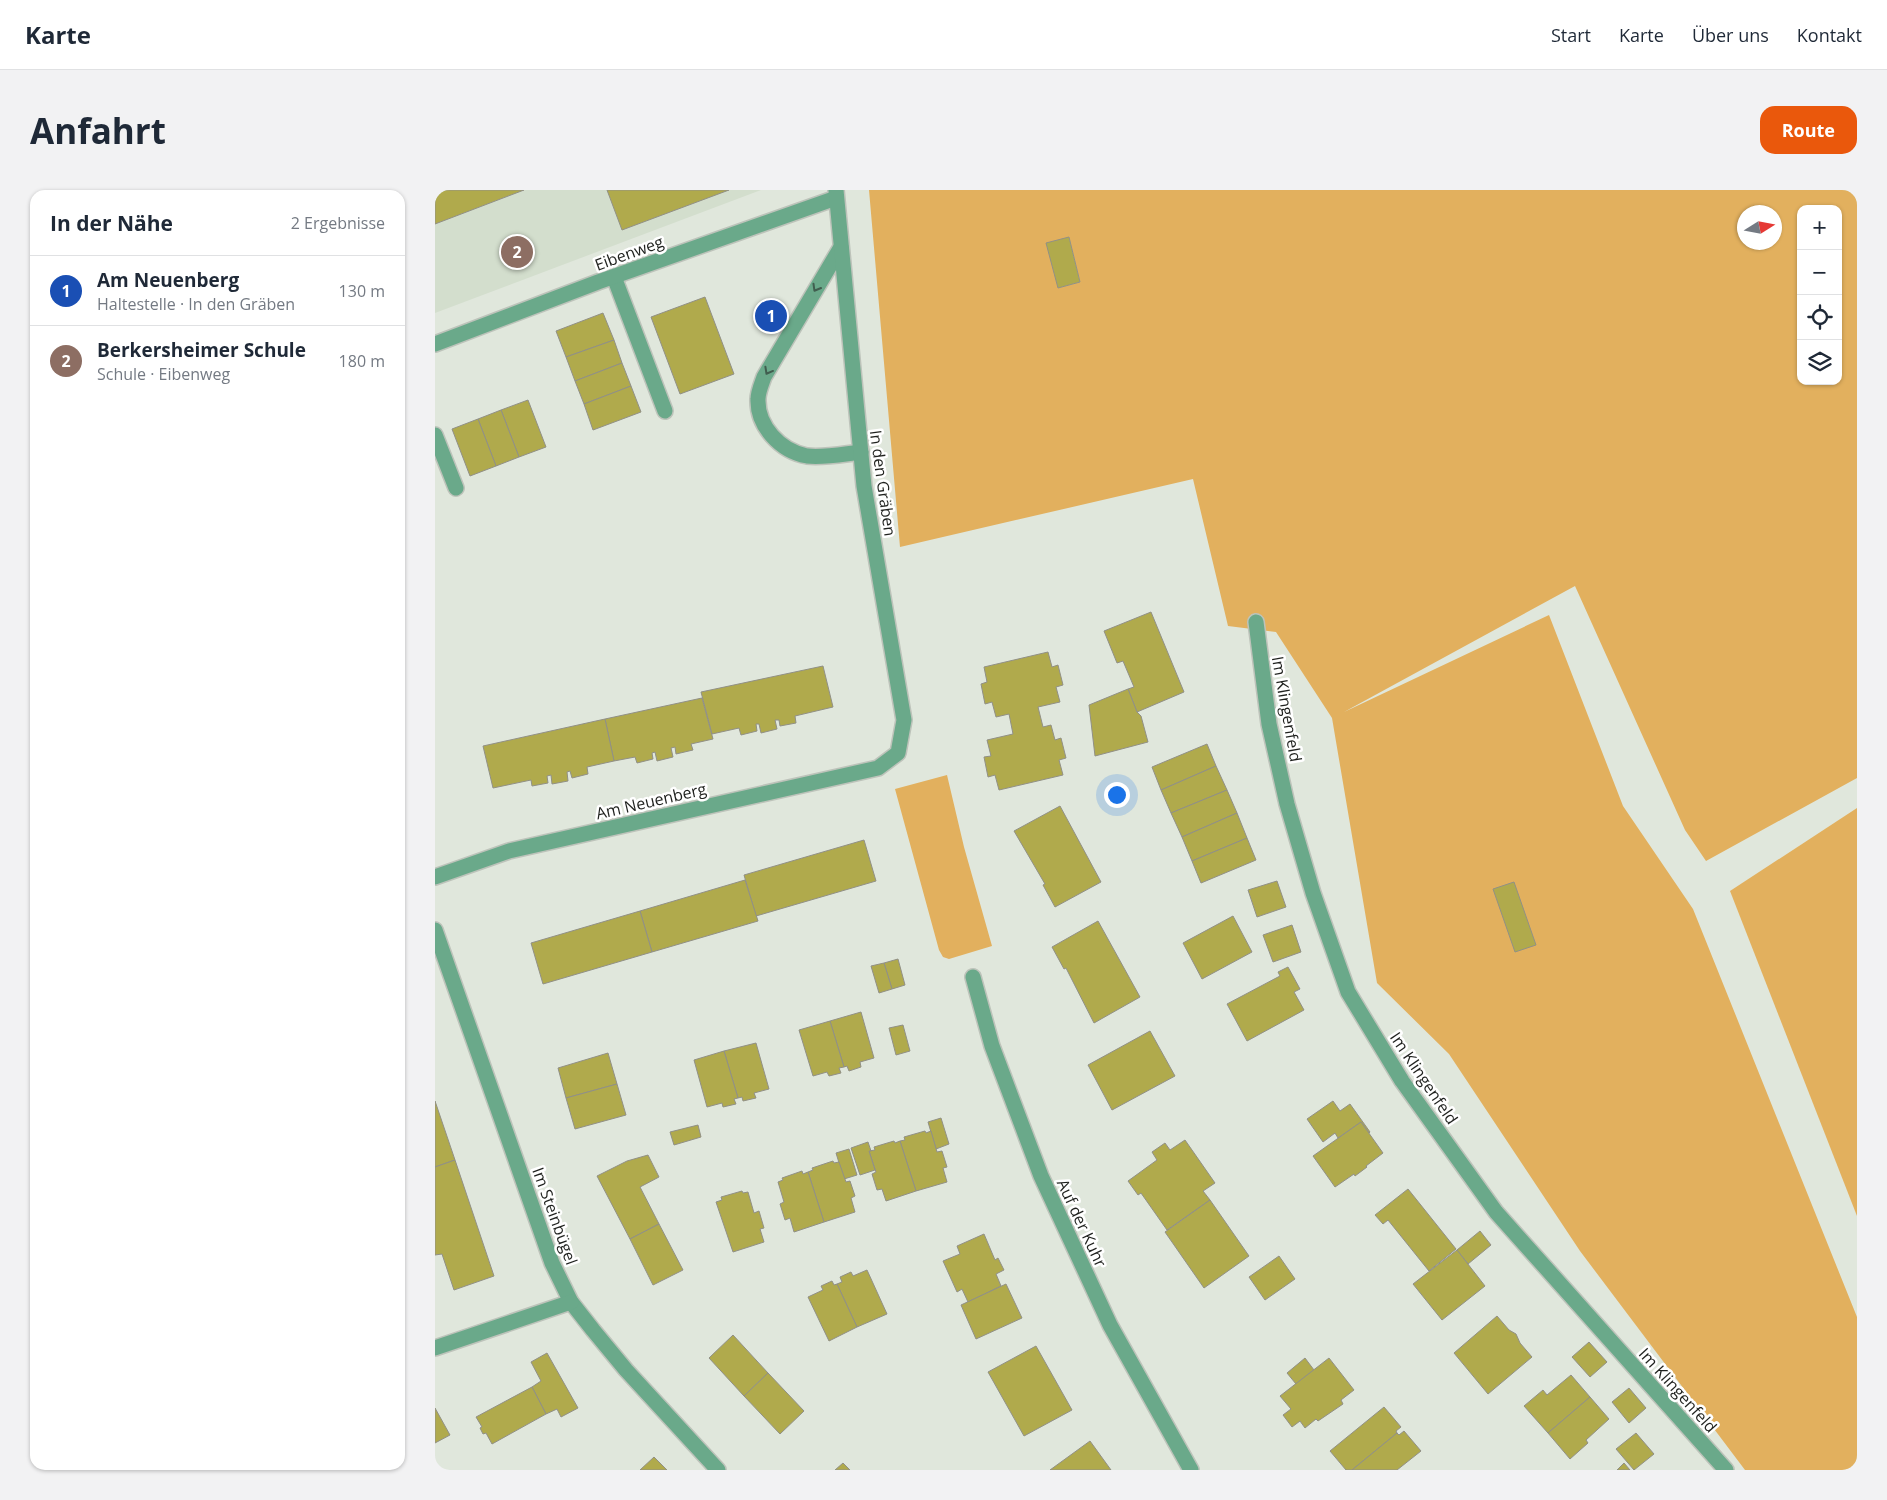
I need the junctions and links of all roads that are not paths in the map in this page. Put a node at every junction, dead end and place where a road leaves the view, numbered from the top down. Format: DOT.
graph roads {
  1 [pos="836,194"];
  2 [pos="841,247"];
  3 [pos="614,276"];
  4 [pos="435,344"];
  5 [pos="665,411"];
  6 [pos="435,435"];
  7 [pos="861,452"];
  8 [pos="456,488"];
  9 [pos="1256,622"];
  10 [pos="878,768"];
  11 [pos="435,877"];
  12 [pos="435,930"];
  13 [pos="973,977"];
  14 [pos="571,1302"];
  15 [pos="435,1348"];
  16 [pos="718,1470"];
  17 [pos="1191,1470"];
  18 [pos="1726,1470"];
  1 -- 2 [label="street, In den Gräben"];
  1 -- 3 [label="street, Eibenweg"];
  2 -- 7 [label="street, In den Gräben"];
  2 -- 7 [label="street, one-way"];
  3 -- 4 [label="street, Eibenweg"];
  3 -- 5 [label="street"];
  6 -- 8 [label="street"];
  7 -- 10 [label="street, In den Gräben"];
  9 -- 18 [label="street, Im Klingenfeld"];
  10 -- 11 [label="street, Am Neuenberg"];
  12 -- 14 [label="street, Im Steinbügel"];
  13 -- 17 [label="street, Auf der Kuhr"];
  14 -- 15 [label="street"];
  14 -- 16 [label="street, Im Steinbügel"];
}
